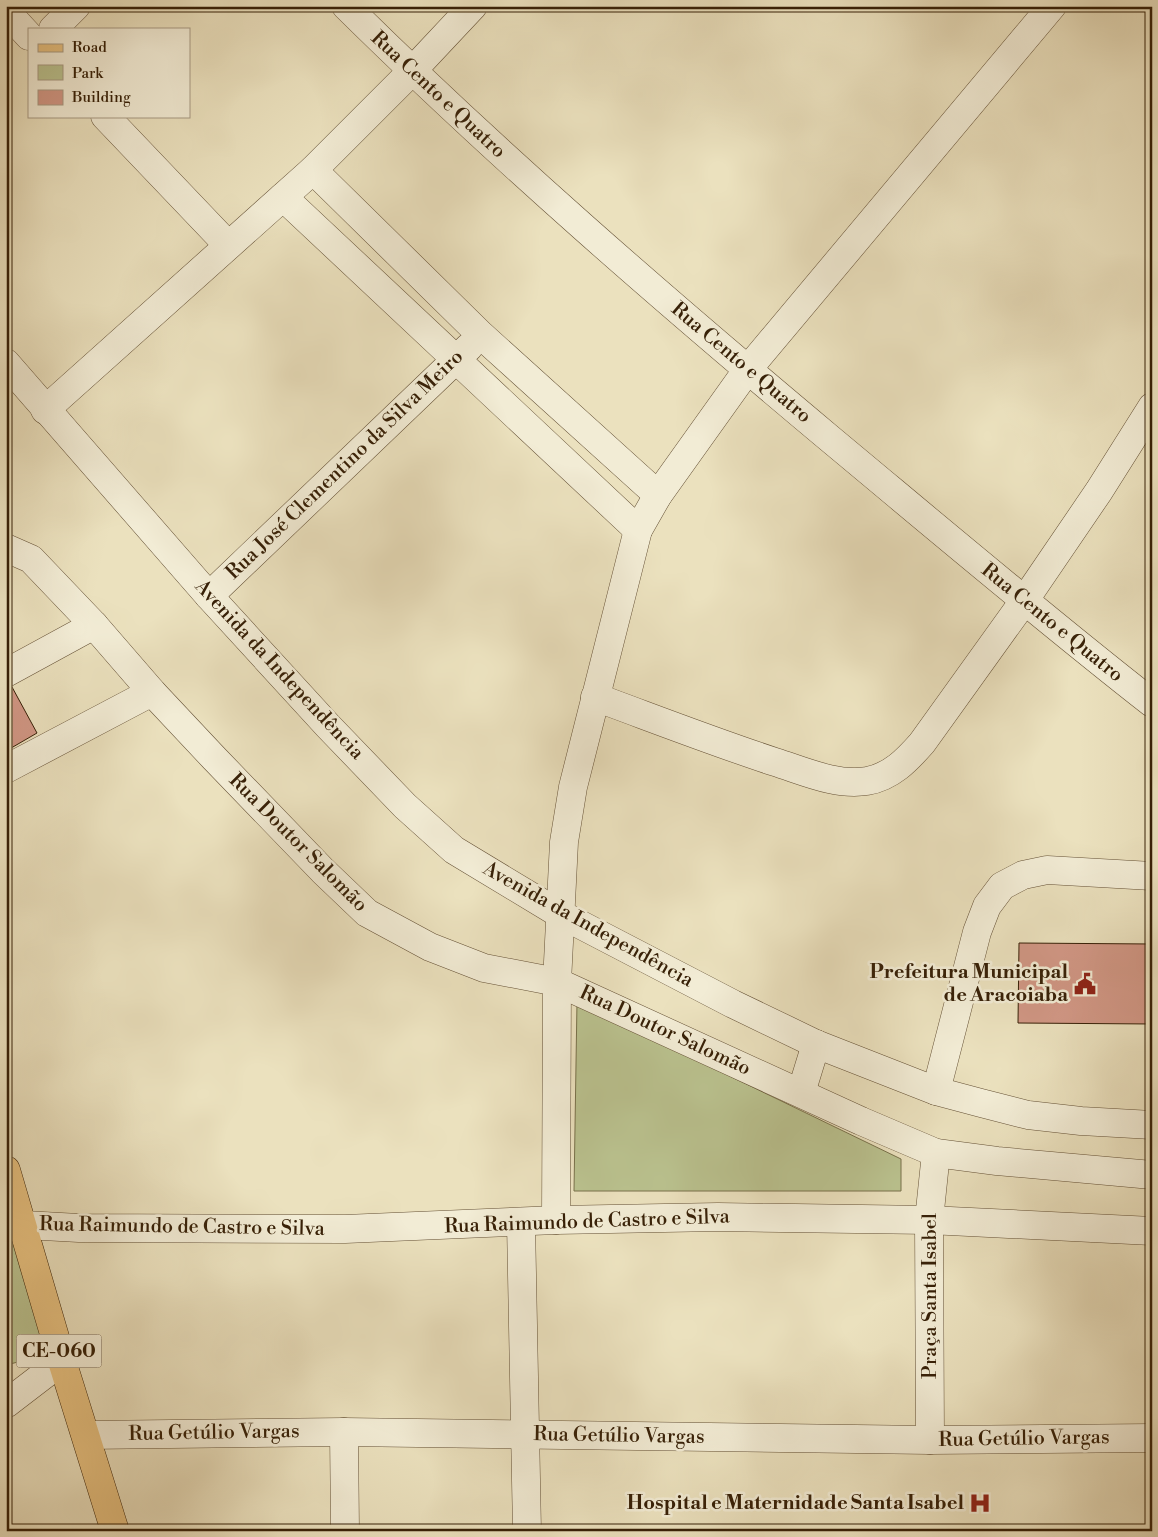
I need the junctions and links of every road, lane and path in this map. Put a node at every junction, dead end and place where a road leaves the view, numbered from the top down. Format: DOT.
graph roads {
  1 [pos="76,6"];
  2 [pos="346,6"];
  3 [pos="473,6"];
  4 [pos="1052,6"];
  5 [pos="6,11"];
  6 [pos="54,28"];
  7 [pos="28,35"];
  8 [pos="412,71"];
  9 [pos="107,118"];
  10 [pos="313,170"];
  11 [pos="283,197"];
  12 [pos="228,244"];
  13 [pos="481,335"];
  14 [pos="457,359"];
  15 [pos="6,363"];
  16 [pos="748,369"];
  17 [pos="1152,408"];
  18 [pos="46,410"];
  19 [pos="658,495"];
  20 [pos="638,530"];
  21 [pos="6,548"];
  22 [pos="209,596"];
  23 [pos="1024,601"];
  24 [pos="94,625"];
  25 [pos="6,673"];
  26 [pos="152,692"];
  27 [pos="596,697"];
  28 [pos="1152,703"];
  29 [pos="6,769"];
  30 [pos="1152,876"];
  31 [pos="560,914"];
  32 [pos="556,982"];
  33 [pos="816,1044"];
  34 [pos="936,1090"];
  35 [pos="801,1093"];
  36 [pos="1152,1125"];
  37 [pos="936,1152"];
  38 [pos="6,1170"];
  39 [pos="1152,1175"];
  40 [pos="556,1220"];
  41 [pos="929,1220"];
  42 [pos="521,1223"];
  43 [pos="14,1224"];
  44 [pos="1152,1231"];
  45 [pos="62,1361"];
  46 [pos="6,1404"];
  47 [pos="344,1432"];
  48 [pos="86,1435"];
  49 [pos="525,1435"];
  50 [pos="1152,1438"];
  51 [pos="930,1440"];
  52 [pos="115,1531"];
  53 [pos="345,1531"];
  54 [pos="527,1531"];
  1 -- 6 [label="street"];
  2 -- 8 [label="street, Rua Cento e Quatro"];
  3 -- 8 [label="street"];
  4 -- 16 [label="street"];
  5 -- 7 [label="street"];
  8 -- 10 [label="street"];
  8 -- 16 [label="street, Rua Cento e Quatro"];
  9 -- 12 [label="street"];
  10 -- 11 [label="street"];
  10 -- 13 [label="street"];
  11 -- 12 [label="street"];
  11 -- 14 [label="street"];
  12 -- 18 [label="street"];
  13 -- 14 [label="street, Rua José Clementino da Silva Meiro"];
  13 -- 19 [label="street"];
  14 -- 20 [label="street"];
  14 -- 22 [label="street, Rua José Clementino da Silva Meiro"];
  15 -- 18 [label="street, Avenida da Independência"];
  16 -- 19 [label="street"];
  16 -- 23 [label="street, Rua Cento e Quatro"];
  17 -- 23 [label="street"];
  18 -- 22 [label="street, Avenida da Independência"];
  19 -- 20 [label="street"];
  20 -- 27 [label="street"];
  21 -- 24 [label="street, Rua Doutor Salomão"];
  22 -- 31 [label="street, Avenida da Independência"];
  23 -- 27 [label="street"];
  23 -- 28 [label="street, Rua Cento e Quatro"];
  24 -- 25 [label="street"];
  24 -- 26 [label="street, Rua Doutor Salomão"];
  26 -- 29 [label="street"];
  26 -- 32 [label="street, Rua Doutor Salomão"];
  27 -- 31 [label="street"];
  30 -- 34 [label="street"];
  31 -- 32 [label="street"];
  31 -- 33 [label="street, Avenida da Independência"];
  32 -- 35 [label="street, Rua Doutor Salomão"];
  32 -- 40 [label="street"];
  33 -- 34 [label="street, Avenida da Independência"];
  33 -- 35 [label="street"];
  34 -- 36 [label="street, Avenida da Independência"];
  35 -- 37 [label="street, Rua Doutor Salomão"];
  37 -- 39 [label="street, Rua Doutor Salomão"];
  37 -- 41 [label="street, Praça Santa Isabel"];
  38 -- 43 [label="main road, CE-060"];
  40 -- 41 [label="street, Rua Raimundo de Castro e Silva"];
  40 -- 42 [label="street, Rua Raimundo de Castro e Silva"];
  41 -- 44 [label="street, Rua Raimundo de Castro e Silva"];
  41 -- 51 [label="street, Praça Santa Isabel"];
  42 -- 43 [label="street, Rua Raimundo de Castro e Silva"];
  42 -- 49 [label="street"];
  43 -- 45 [label="main road, CE-060"];
  45 -- 46 [label="street"];
  45 -- 48 [label="main road, CE-060"];
  47 -- 48 [label="street, Rua Getúlio Vargas"];
  47 -- 49 [label="street, Rua Getúlio Vargas"];
  47 -- 53 [label="street"];
  48 -- 52 [label="main road, CE-060"];
  49 -- 51 [label="street, Rua Getúlio Vargas"];
  49 -- 54 [label="street"];
  50 -- 51 [label="street, Rua Getúlio Vargas"];
}
